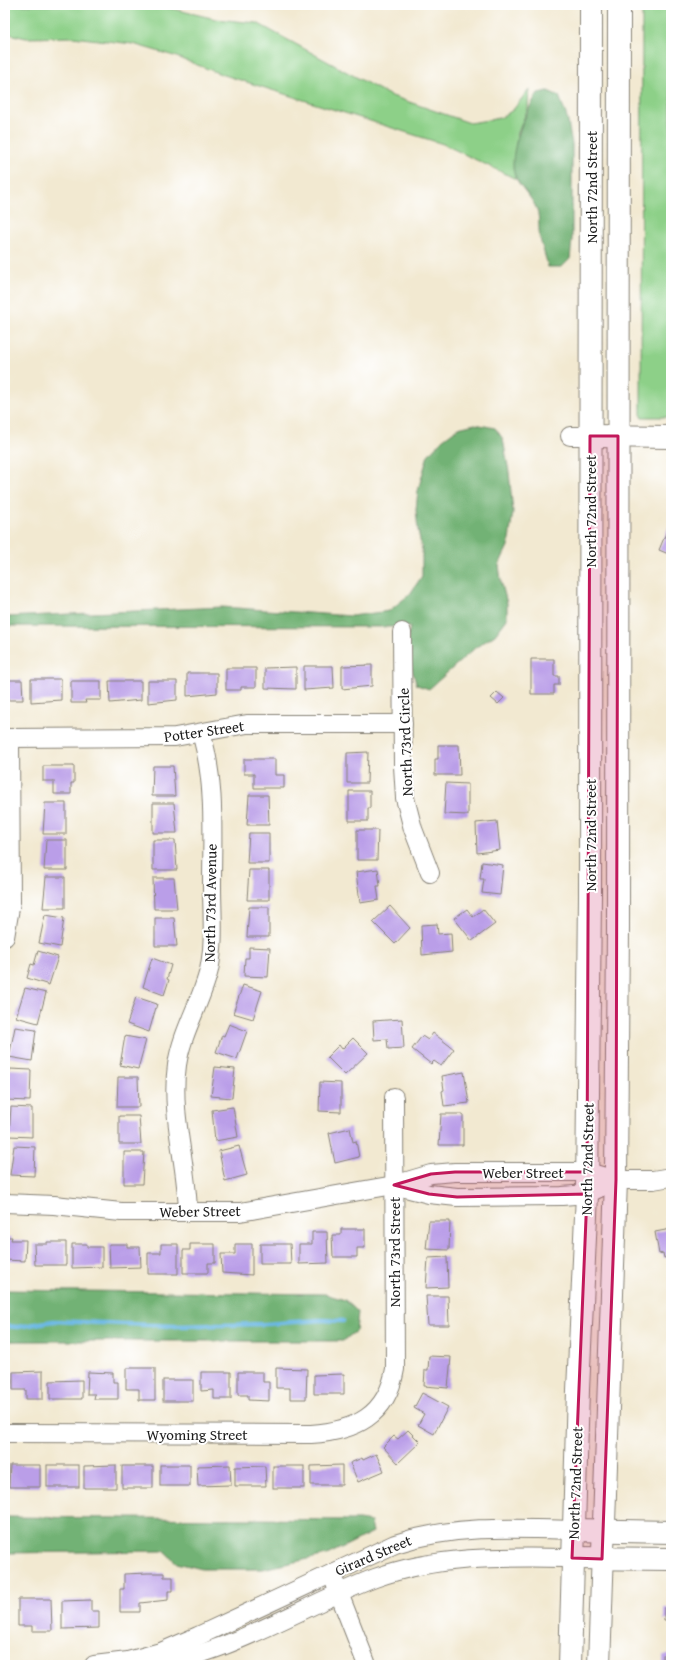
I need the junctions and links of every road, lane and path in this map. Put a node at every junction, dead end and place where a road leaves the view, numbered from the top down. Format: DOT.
graph roads {
  1 [pos="591,5"];
  2 [pos="619,5"];
  3 [pos="580,436"];
  4 [pos="618,436"];
  5 [pos="671,437"];
  6 [pos="402,632"];
  7 [pos="403,724"];
  8 [pos="201,733"];
  9 [pos="7,738"];
  10 [pos="430,873"];
  11 [pos="5,937"];
  12 [pos="394,1097"];
  13 [pos="587,1172"];
  14 [pos="671,1177"];
  15 [pos="616,1180"];
  16 [pos="394,1185"];
  17 [pos="587,1194"];
  18 [pos="5,1203"];
  19 [pos="188,1212"];
  20 [pos="381,1405"];
  21 [pos="5,1433"];
  22 [pos="573,1530"];
  23 [pos="602,1531"];
  24 [pos="671,1532"];
  25 [pos="572,1558"];
  26 [pos="602,1559"];
  27 [pos="671,1559"];
  28 [pos="331,1573"];
  29 [pos="340,1594"];
  30 [pos="94,1665"];
  31 [pos="142,1665"];
  32 [pos="368,1665"];
  33 [pos="570,1665"];
  34 [pos="599,1665"];
  1 -- 3 [label="main road, North 72nd Street"];
  2 -- 4 [label="main road, North 72nd Street"];
  3 -- 4 [label="main road"];
  3 -- 13 [label="main road, North 72nd Street"];
  4 -- 5 [label="main road"];
  4 -- 15 [label="main road, North 72nd Street"];
  6 -- 7 [label="street, North 73rd Circle"];
  7 -- 8 [label="street, Potter Street"];
  7 -- 10 [label="street, North 73rd Circle"];
  8 -- 9 [label="street, Potter Street"];
  8 -- 19 [label="street, North 73rd Avenue"];
  9 -- 11 [label="street"];
  12 -- 16 [label="street, North 73rd Street"];
  13 -- 15 [label="street, Weber Street"];
  13 -- 16 [label="street, Weber Street"];
  13 -- 17 [label="main road, North 72nd Street"];
  14 -- 15 [label="street"];
  15 -- 17 [label="street, Weber Street"];
  15 -- 23 [label="main road, North 72nd Street"];
  16 -- 17 [label="street, Weber Street"];
  16 -- 19 [label="street, Weber Street"];
  16 -- 20 [label="street, North 73rd Street"];
  17 -- 22 [label="main road, North 72nd Street"];
  18 -- 19 [label="street, Weber Street"];
  20 -- 21 [label="street, Wyoming Street"];
  22 -- 23 [label="main road, Girard Street"];
  22 -- 25 [label="main road, North 72nd Street"];
  22 -- 28 [label="street, Girard Street"];
  23 -- 24 [label="main road, Girard Street"];
  23 -- 26 [label="main road, North 72nd Street"];
  25 -- 26 [label="main road, Girard Street"];
  25 -- 29 [label="street, Girard Street"];
  25 -- 33 [label="main road, North 72nd Street"];
  26 -- 27 [label="main road, Girard Street"];
  26 -- 34 [label="main road, North 72nd Street"];
  28 -- 29 [label="street"];
  28 -- 30 [label="street, Girard Street"];
  29 -- 31 [label="street, Girard Street"];
  29 -- 32 [label="street"];
}
